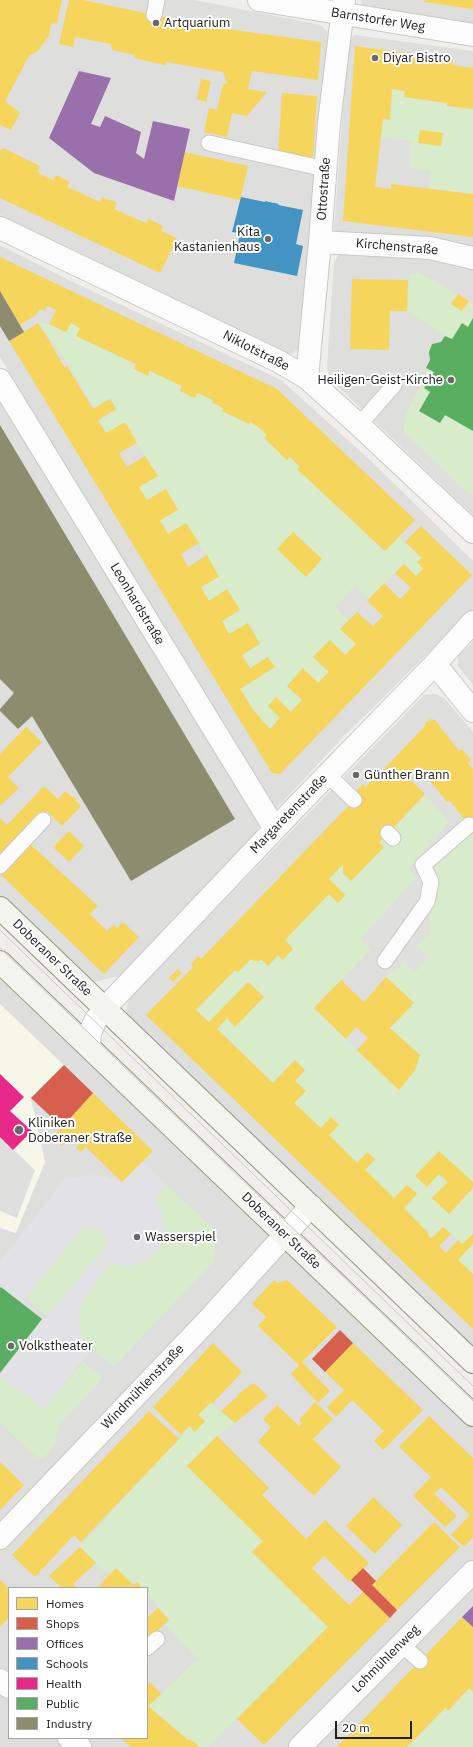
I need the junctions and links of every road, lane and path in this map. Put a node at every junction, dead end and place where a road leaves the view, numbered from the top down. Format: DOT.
graph roads {
  1 [pos="157,0"];
  2 [pos="259,0"];
  3 [pos="343,7"];
  4 [pos="154,15"];
  5 [pos="473,35"];
  6 [pos="209,143"];
  7 [pos="325,169"];
  8 [pos="0,228"];
  9 [pos="320,242"];
  10 [pos="473,258"];
  11 [pos="307,378"];
  12 [pos="0,380"];
  13 [pos="394,384"];
  14 [pos="359,425"];
  15 [pos="473,532"];
  16 [pos="473,622"];
  17 [pos="435,664"];
  18 [pos="473,710"];
  19 [pos="327,774"];
  20 [pos="354,800"];
  21 [pos="44,820"];
  22 [pos="469,825"];
  23 [pos="275,829"];
  24 [pos="0,866"];
  25 [pos="0,908"];
  26 [pos="385,961"];
  27 [pos="0,962"];
  28 [pos="105,1008"];
  29 [pos="89,1046"];
  30 [pos="311,1206"];
  31 [pos="285,1234"];
  32 [pos="473,1362"];
  33 [pos="473,1415"];
  34 [pos="0,1538"];
  35 [pos="473,1572"];
  36 [pos="401,1644"];
  37 [pos="420,1661"];
  38 [pos="0,1680"];
  39 [pos="8,1686"];
  40 [pos="70,1739"];
  41 [pos="80,1747"];
  42 [pos="300,1747"];
  1 -- 4 [label="lane"];
  2 -- 3 [label="street, Barnstorfer Weg"];
  3 -- 5 [label="street, Barnstorfer Weg"];
  3 -- 7 [label="street, Ottostraße"];
  6 -- 7 [label="lane"];
  7 -- 9 [label="street, Ottostraße"];
  8 -- 11 [label="street, Niklotstraße"];
  9 -- 10 [label="street, Kirchenstraße"];
  9 -- 11 [label="street, Ottostraße"];
  11 -- 14 [label="street, Niklotstraße"];
  12 -- 23 [label="street, Leonhardstraße"];
  13 -- 14 [label="lane"];
  14 -- 15 [label="street, Niklotstraße"];
  16 -- 17 [label="street, Margaretenstraße"];
  17 -- 18 [label="street"];
  17 -- 19 [label="street, Margaretenstraße"];
  19 -- 20 [label="lane"];
  19 -- 23 [label="street, Margaretenstraße"];
  21 -- 24 [label="lane"];
  22 -- 26 [label="lane"];
  23 -- 28 [label="street, Margaretenstraße"];
  25 -- 28 [label="street, Doberaner Straße"];
  27 -- 29 [label="street, Doberaner Straße"];
  28 -- 29 [label="street"];
  28 -- 30 [label="street, Doberaner Straße"];
  29 -- 31 [label="street, Doberaner Straße"];
  30 -- 31 [label="street, Windmühlenstraße"];
  30 -- 32 [label="street, Doberaner Straße"];
  31 -- 33 [label="street, Doberaner Straße"];
  31 -- 34 [label="street, Windmühlenstraße"];
  35 -- 36 [label="street, Lohmühlenweg"];
  36 -- 37 [label="lane"];
  36 -- 42 [label="street, Lohmühlenweg"];
  38 -- 39 [label="street"];
  40 -- 41 [label="street"];
}
